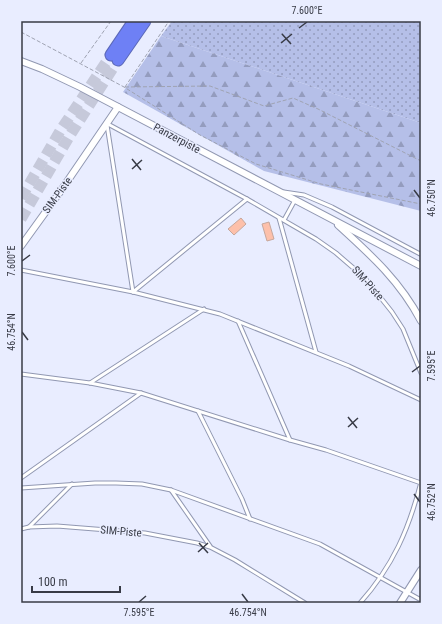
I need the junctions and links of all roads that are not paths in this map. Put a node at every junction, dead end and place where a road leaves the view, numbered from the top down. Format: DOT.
graph roads {
  1 [pos="134,21"];
  2 [pos="145,21"];
  3 [pos="21,61"];
  4 [pos="118,107"];
  5 [pos="106,123"];
  6 [pos="277,191"];
  7 [pos="247,199"];
  8 [pos="295,200"];
  9 [pos="279,218"];
  10 [pos="331,219"];
  11 [pos="284,220"];
  12 [pos="21,246"];
  13 [pos="421,253"];
  14 [pos="421,266"];
  15 [pos="21,270"];
  16 [pos="133,292"];
  17 [pos="204,309"];
  18 [pos="238,320"];
  19 [pos="421,321"];
  20 [pos="316,352"];
  21 [pos="421,373"];
  22 [pos="21,374"];
  23 [pos="90,383"];
  24 [pos="141,393"];
  25 [pos="421,400"];
  26 [pos="198,411"];
  27 [pos="290,440"];
  28 [pos="21,478"];
  29 [pos="421,483"];
  30 [pos="72,484"];
  31 [pos="21,488"];
  32 [pos="171,490"];
  33 [pos="250,519"];
  34 [pos="29,527"];
  35 [pos="21,530"];
  36 [pos="210,547"];
  37 [pos="421,570"];
  38 [pos="381,577"];
  39 [pos="408,592"];
  40 [pos="421,600"];
  41 [pos="305,603"];
  42 [pos="360,603"];
  43 [pos="400,603"];
  1 -- 2 [label="highway"];
  3 -- 4 [label="street, Panzerpiste"];
  4 -- 5 [label="street, SIM-Piste"];
  4 -- 6 [label="street, Panzerpiste"];
  5 -- 7 [label="lane, SIM-Piste"];
  5 -- 12 [label="street, SIM-Piste"];
  5 -- 16 [label="lane"];
  6 -- 8 [label="street, Panzerpiste"];
  6 -- 13 [label="lane"];
  7 -- 9 [label="lane, SIM-Piste"];
  7 -- 16 [label="lane"];
  8 -- 10 [label="street, Panzerpiste"];
  8 -- 11 [label="lane"];
  9 -- 11 [label="lane, SIM-Piste"];
  9 -- 20 [label="lane"];
  10 -- 14 [label="street, Panzerpiste"];
  10 -- 19 [label="street, Panzerpiste"];
  11 -- 21 [label="lane, SIM-Piste"];
  15 -- 16 [label="lane"];
  16 -- 17 [label="lane"];
  17 -- 18 [label="lane"];
  17 -- 23 [label="lane"];
  18 -- 20 [label="lane"];
  18 -- 27 [label="lane"];
  20 -- 25 [label="lane"];
  22 -- 23 [label="lane"];
  23 -- 24 [label="lane"];
  24 -- 26 [label="lane"];
  24 -- 28 [label="lane"];
  26 -- 27 [label="lane"];
  26 -- 33 [label="lane"];
  27 -- 29 [label="lane"];
  29 -- 38 [label="lane"];
  30 -- 31 [label="lane"];
  30 -- 32 [label="lane"];
  30 -- 34 [label="lane, SIM-Piste"];
  32 -- 33 [label="lane"];
  32 -- 36 [label="lane, SIM-Piste"];
  33 -- 38 [label="lane"];
  34 -- 35 [label="lane, SIM-Piste"];
  34 -- 36 [label="lane, SIM-Piste"];
  36 -- 41 [label="lane, SIM-Piste"];
  37 -- 39 [label="street"];
  38 -- 39 [label="lane"];
  38 -- 42 [label="lane"];
  39 -- 40 [label="lane"];
  39 -- 43 [label="street"];
}
